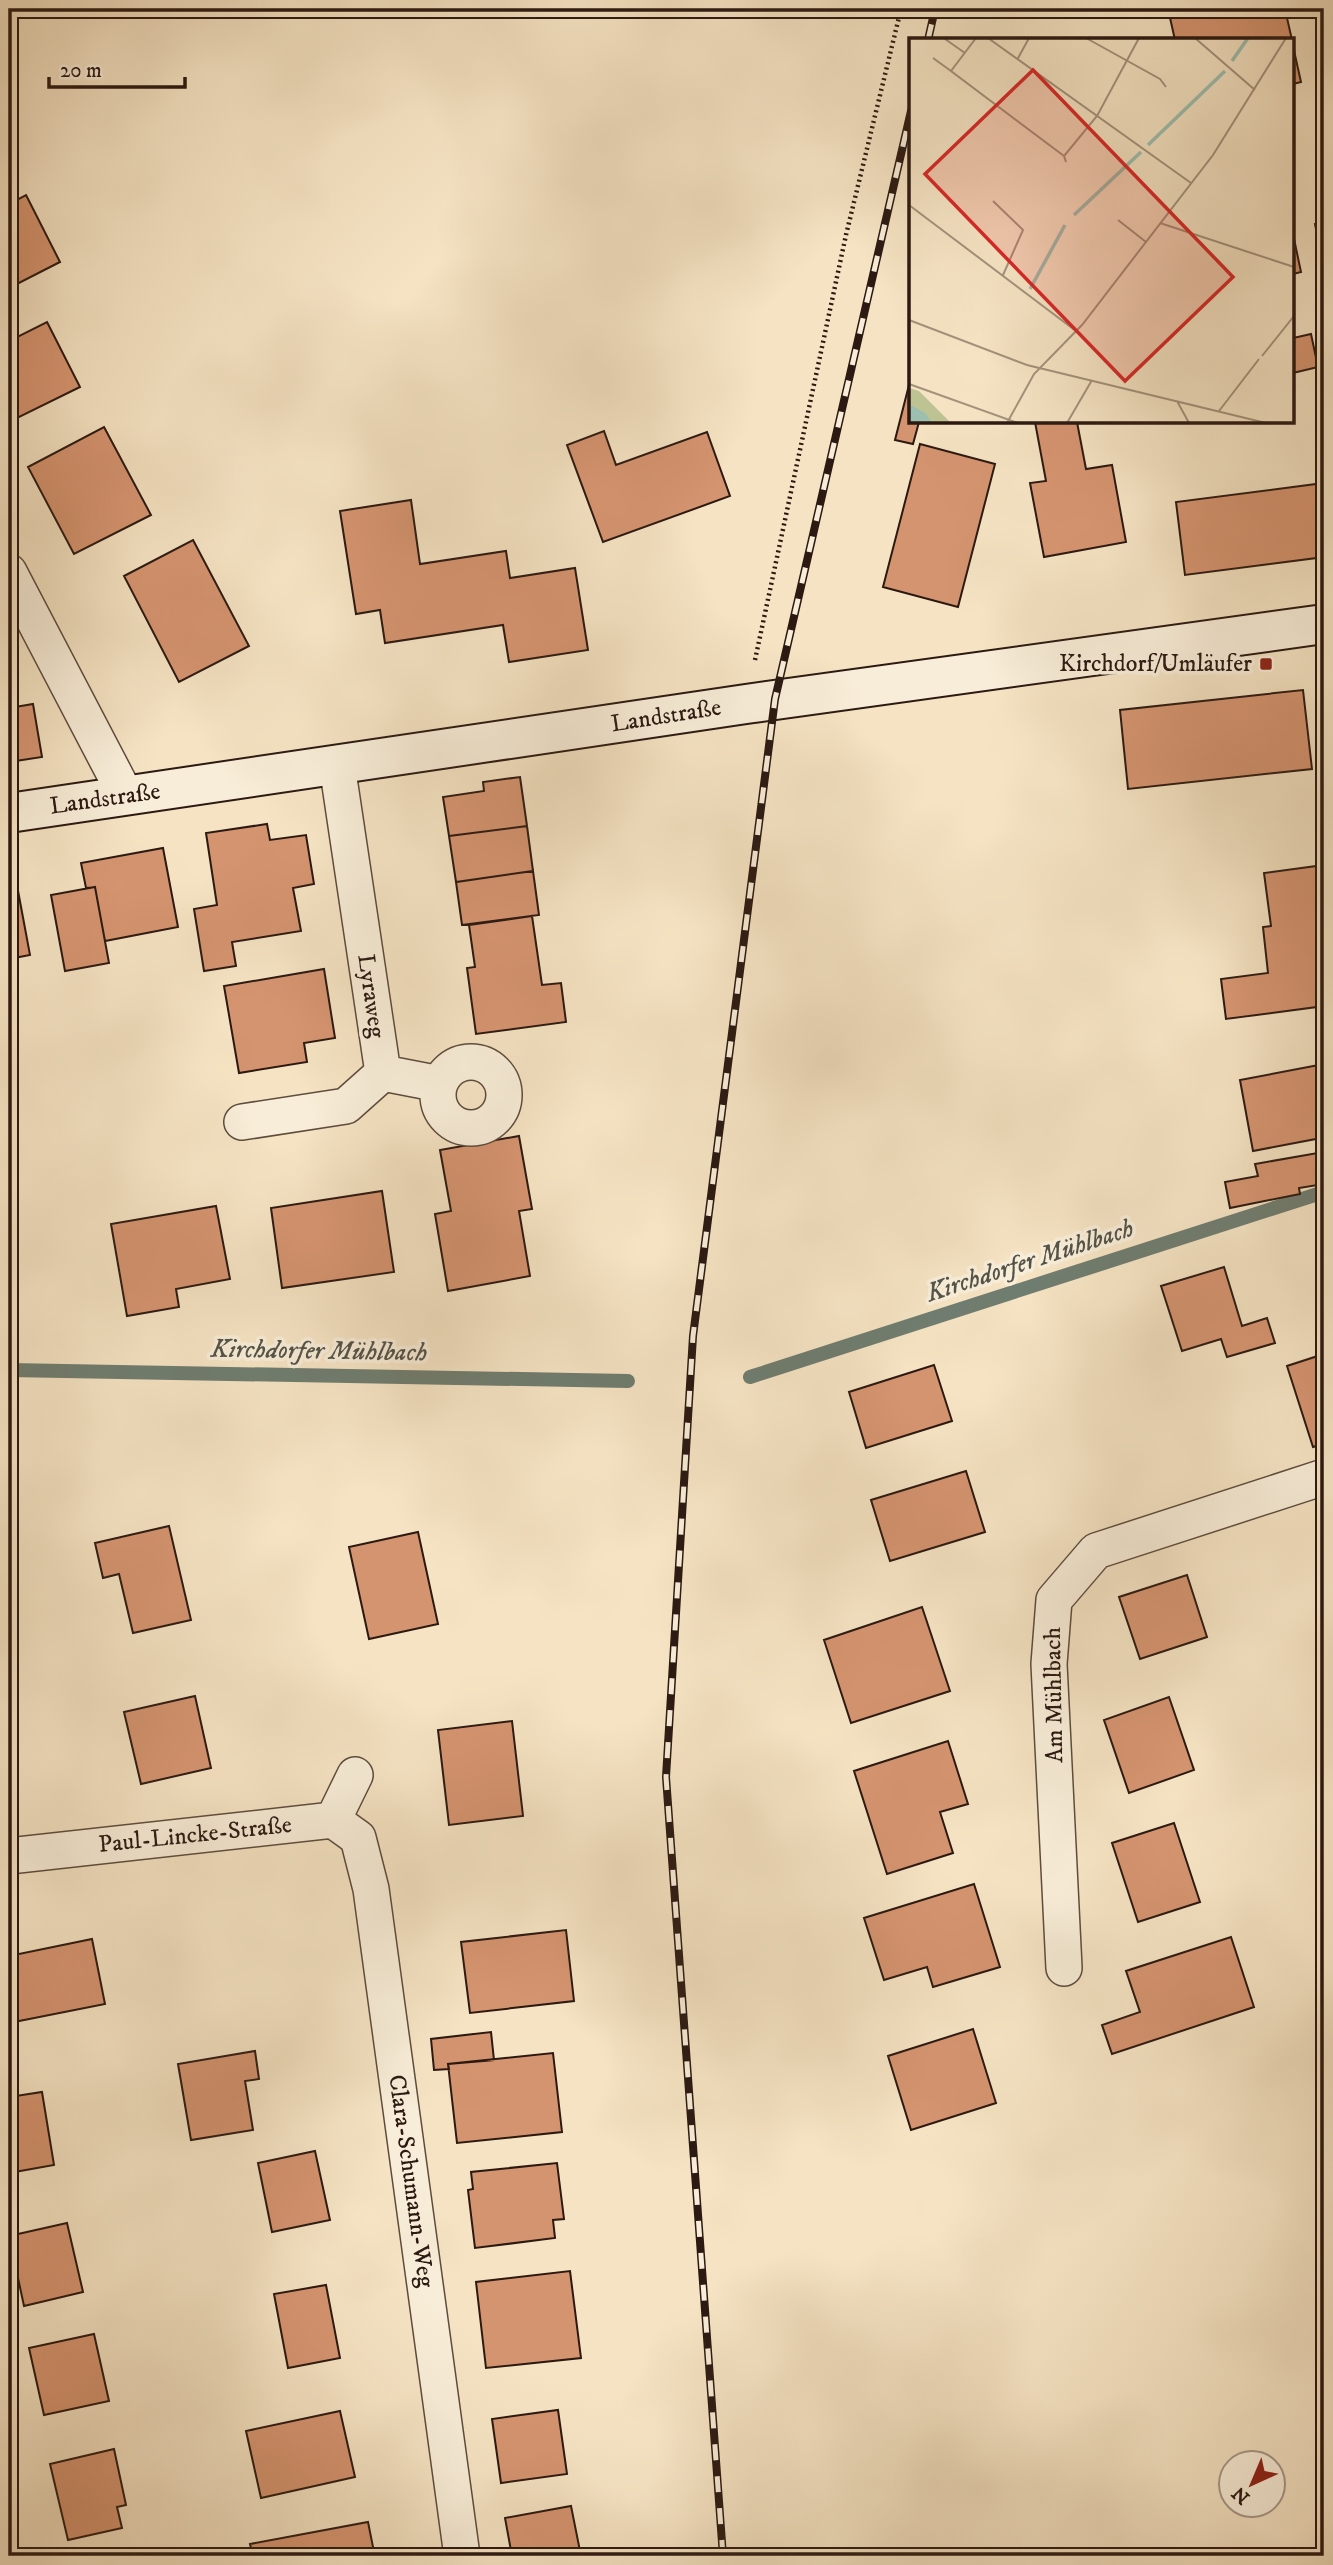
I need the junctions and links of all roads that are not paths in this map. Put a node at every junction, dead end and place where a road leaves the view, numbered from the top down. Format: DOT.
graph roads {
  1 [pos="9,572"];
  2 [pos="1324,624"];
  3 [pos="337,765"];
  4 [pos="126,796"];
  5 [pos="9,813"];
  6 [pos="383,1073"];
  7 [pos="440,1084"];
  8 [pos="242,1122"];
  9 [pos="1324,1477"];
  10 [pos="355,1775"];
  11 [pos="333,1820"];
  12 [pos="9,1856"];
  13 [pos="1064,1968"];
  14 [pos="462,2556"];
  1 -- 4 [label="street"];
  2 -- 3 [label="street, Landstraße"];
  3 -- 4 [label="street, Landstraße"];
  3 -- 6 [label="street, Lyraweg"];
  4 -- 5 [label="street, Landstraße"];
  6 -- 7 [label="street"];
  6 -- 8 [label="street, Lyraweg"];
  9 -- 13 [label="street, Am Mühlbach"];
  10 -- 11 [label="street"];
  11 -- 12 [label="street, Paul-Lincke-Straße"];
  11 -- 14 [label="street, Clara-Schumann-Weg"];
}
